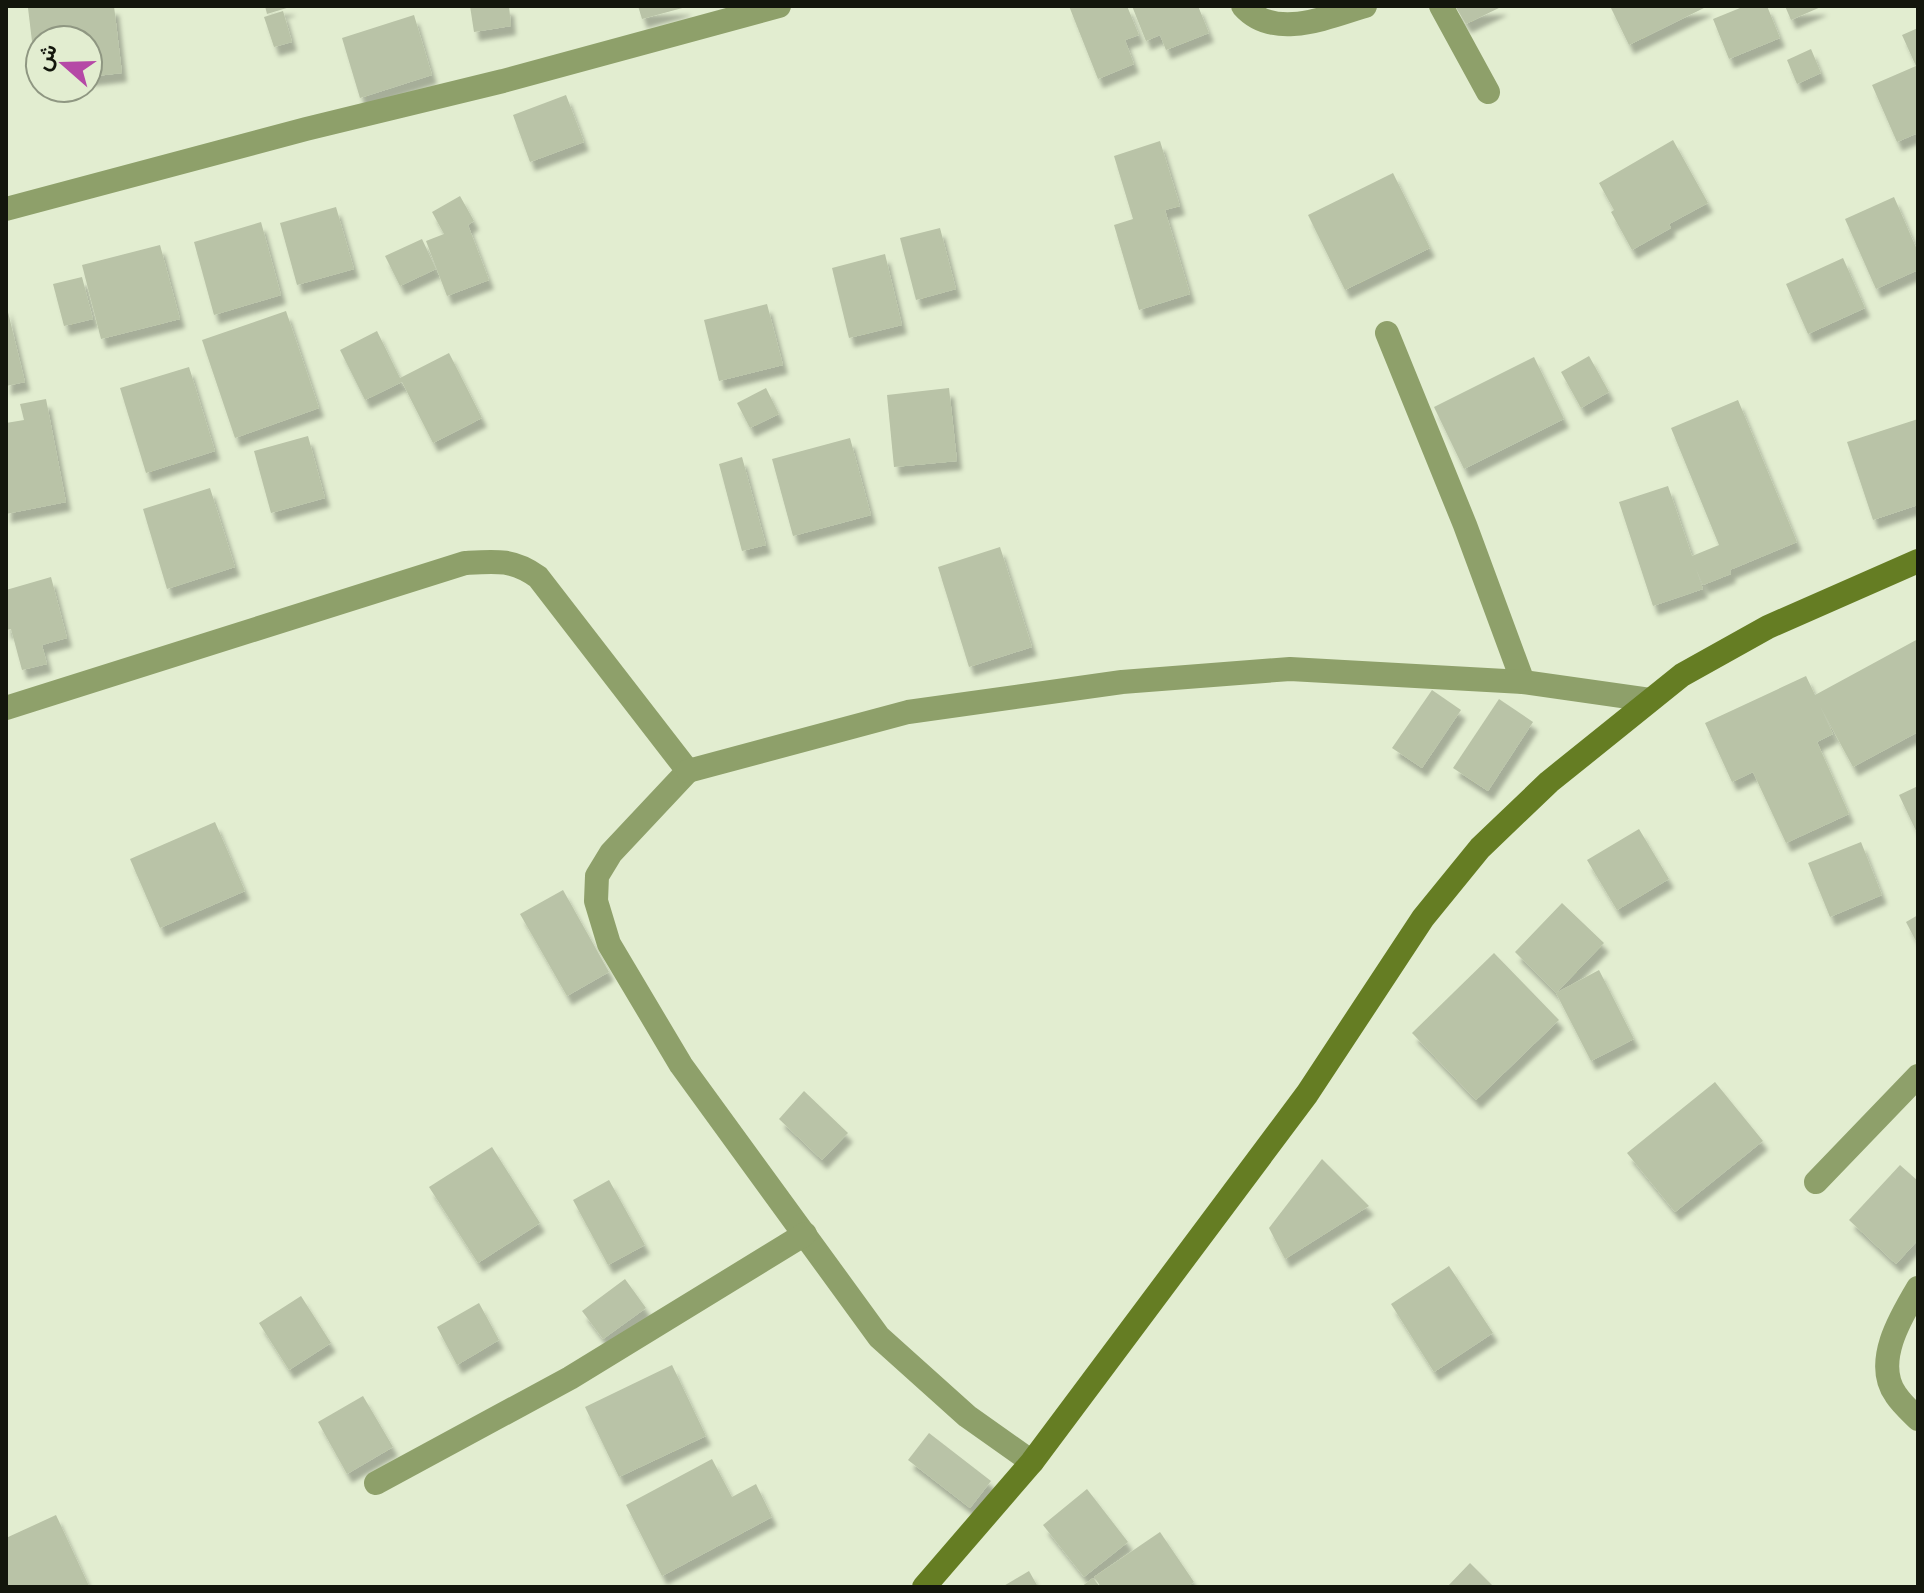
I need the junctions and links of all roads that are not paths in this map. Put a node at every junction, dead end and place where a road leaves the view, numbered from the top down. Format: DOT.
graph roads {
  1 [pos="779,6"];
  2 [pos="1243,6"];
  3 [pos="1365,6"];
  4 [pos="1441,6"];
  5 [pos="1488,92"];
  6 [pos="6,209"];
  7 [pos="1387,333"];
  8 [pos="1918,561"];
  9 [pos="1523,682"];
  10 [pos="1650,700"];
  11 [pos="6,708"];
  12 [pos="688,771"];
  13 [pos="1918,1076"];
  14 [pos="1816,1182"];
  15 [pos="805,1234"];
  16 [pos="1918,1288"];
  17 [pos="1918,1419"];
  18 [pos="1032,1462"];
  19 [pos="376,1483"];
  20 [pos="924,1587"];
  1 -- 6 [label="street"];
  2 -- 3 [label="street"];
  4 -- 5 [label="street"];
  7 -- 9 [label="street"];
  8 -- 10 [label="main road"];
  9 -- 10 [label="street"];
  9 -- 12 [label="street"];
  10 -- 18 [label="main road"];
  11 -- 12 [label="street"];
  12 -- 15 [label="street"];
  13 -- 14 [label="street"];
  15 -- 18 [label="street"];
  15 -- 19 [label="street"];
  16 -- 17 [label="street"];
  18 -- 20 [label="main road"];
}
